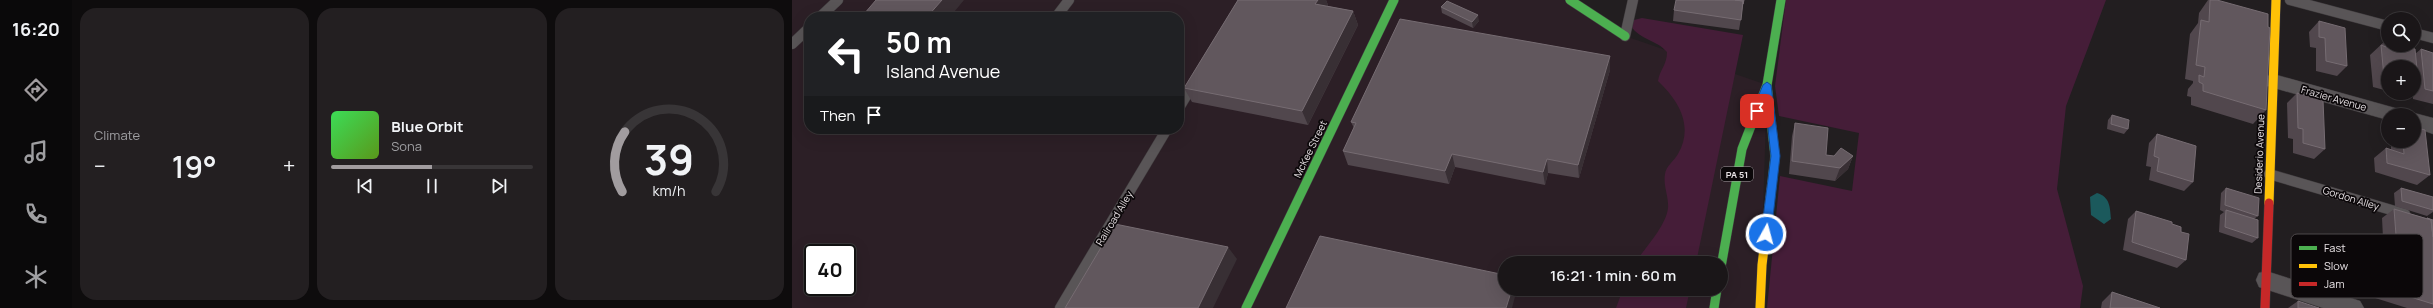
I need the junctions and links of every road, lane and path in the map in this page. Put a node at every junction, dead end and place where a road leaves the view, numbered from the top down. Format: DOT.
graph roads {
  1 [pos="838,0"];
  2 [pos="1069,0"];
  3 [pos="1394,0"];
  4 [pos="1570,0"];
  5 [pos="1633,0"];
  6 [pos="1781,0"];
  7 [pos="2276,0"];
  8 [pos="2290,0"];
  9 [pos="825,12"];
  10 [pos="1060,12"];
  11 [pos="2381,24"];
  12 [pos="804,33"];
  13 [pos="2421,35"];
  14 [pos="1625,36"];
  15 [pos="2433,38"];
  16 [pos="792,44"];
  17 [pos="1199,74"];
  18 [pos="2272,81"];
  19 [pos="1767,85"];
  20 [pos="1184,100"];
  21 [pos="2381,111"];
  22 [pos="2421,122"];
  23 [pos="2433,126"];
  24 [pos="1164,134"];
  25 [pos="2269,174"];
  26 [pos="2418,218"];
  27 [pos="1723,256"];
  28 [pos="2266,280"];
  29 [pos="2291,288"];
  30 [pos="1716,296"];
  31 [pos="2323,298"];
  32 [pos="1060,308"];
  33 [pos="1246,308"];
  34 [pos="1714,308"];
  35 [pos="1760,308"];
  36 [pos="2265,308"];
  37 [pos="2354,308"];
  1 -- 9 [label="lane"];
  2 -- 10 [label="lane"];
  3 -- 33 [label="street, McKee Street"];
  4 -- 14 [label="street"];
  5 -- 14 [label="lane"];
  6 -- 19 [label="street, PA 51"];
  7 -- 18 [label="street, Desiderio Avenue"];
  8 -- 11 [label="lane"];
  12 -- 16 [label="lane"];
  13 -- 15 [label="lane"];
  17 -- 20 [label="lane"];
  18 -- 21 [label="street, Frazier Avenue"];
  18 -- 25 [label="street, Desiderio Avenue"];
  19 -- 27 [label="street, PA 51"];
  19 -- 35 [label="street"];
  22 -- 23 [label="street"];
  24 -- 32 [label="lane, Railroad Alley"];
  25 -- 26 [label="lane, Gordon Alley"];
  25 -- 28 [label="street, Desiderio Avenue"];
  28 -- 29 [label="street"];
  28 -- 36 [label="street, Desiderio Avenue"];
  30 -- 34 [label="street"];
  31 -- 37 [label="street"];
}
